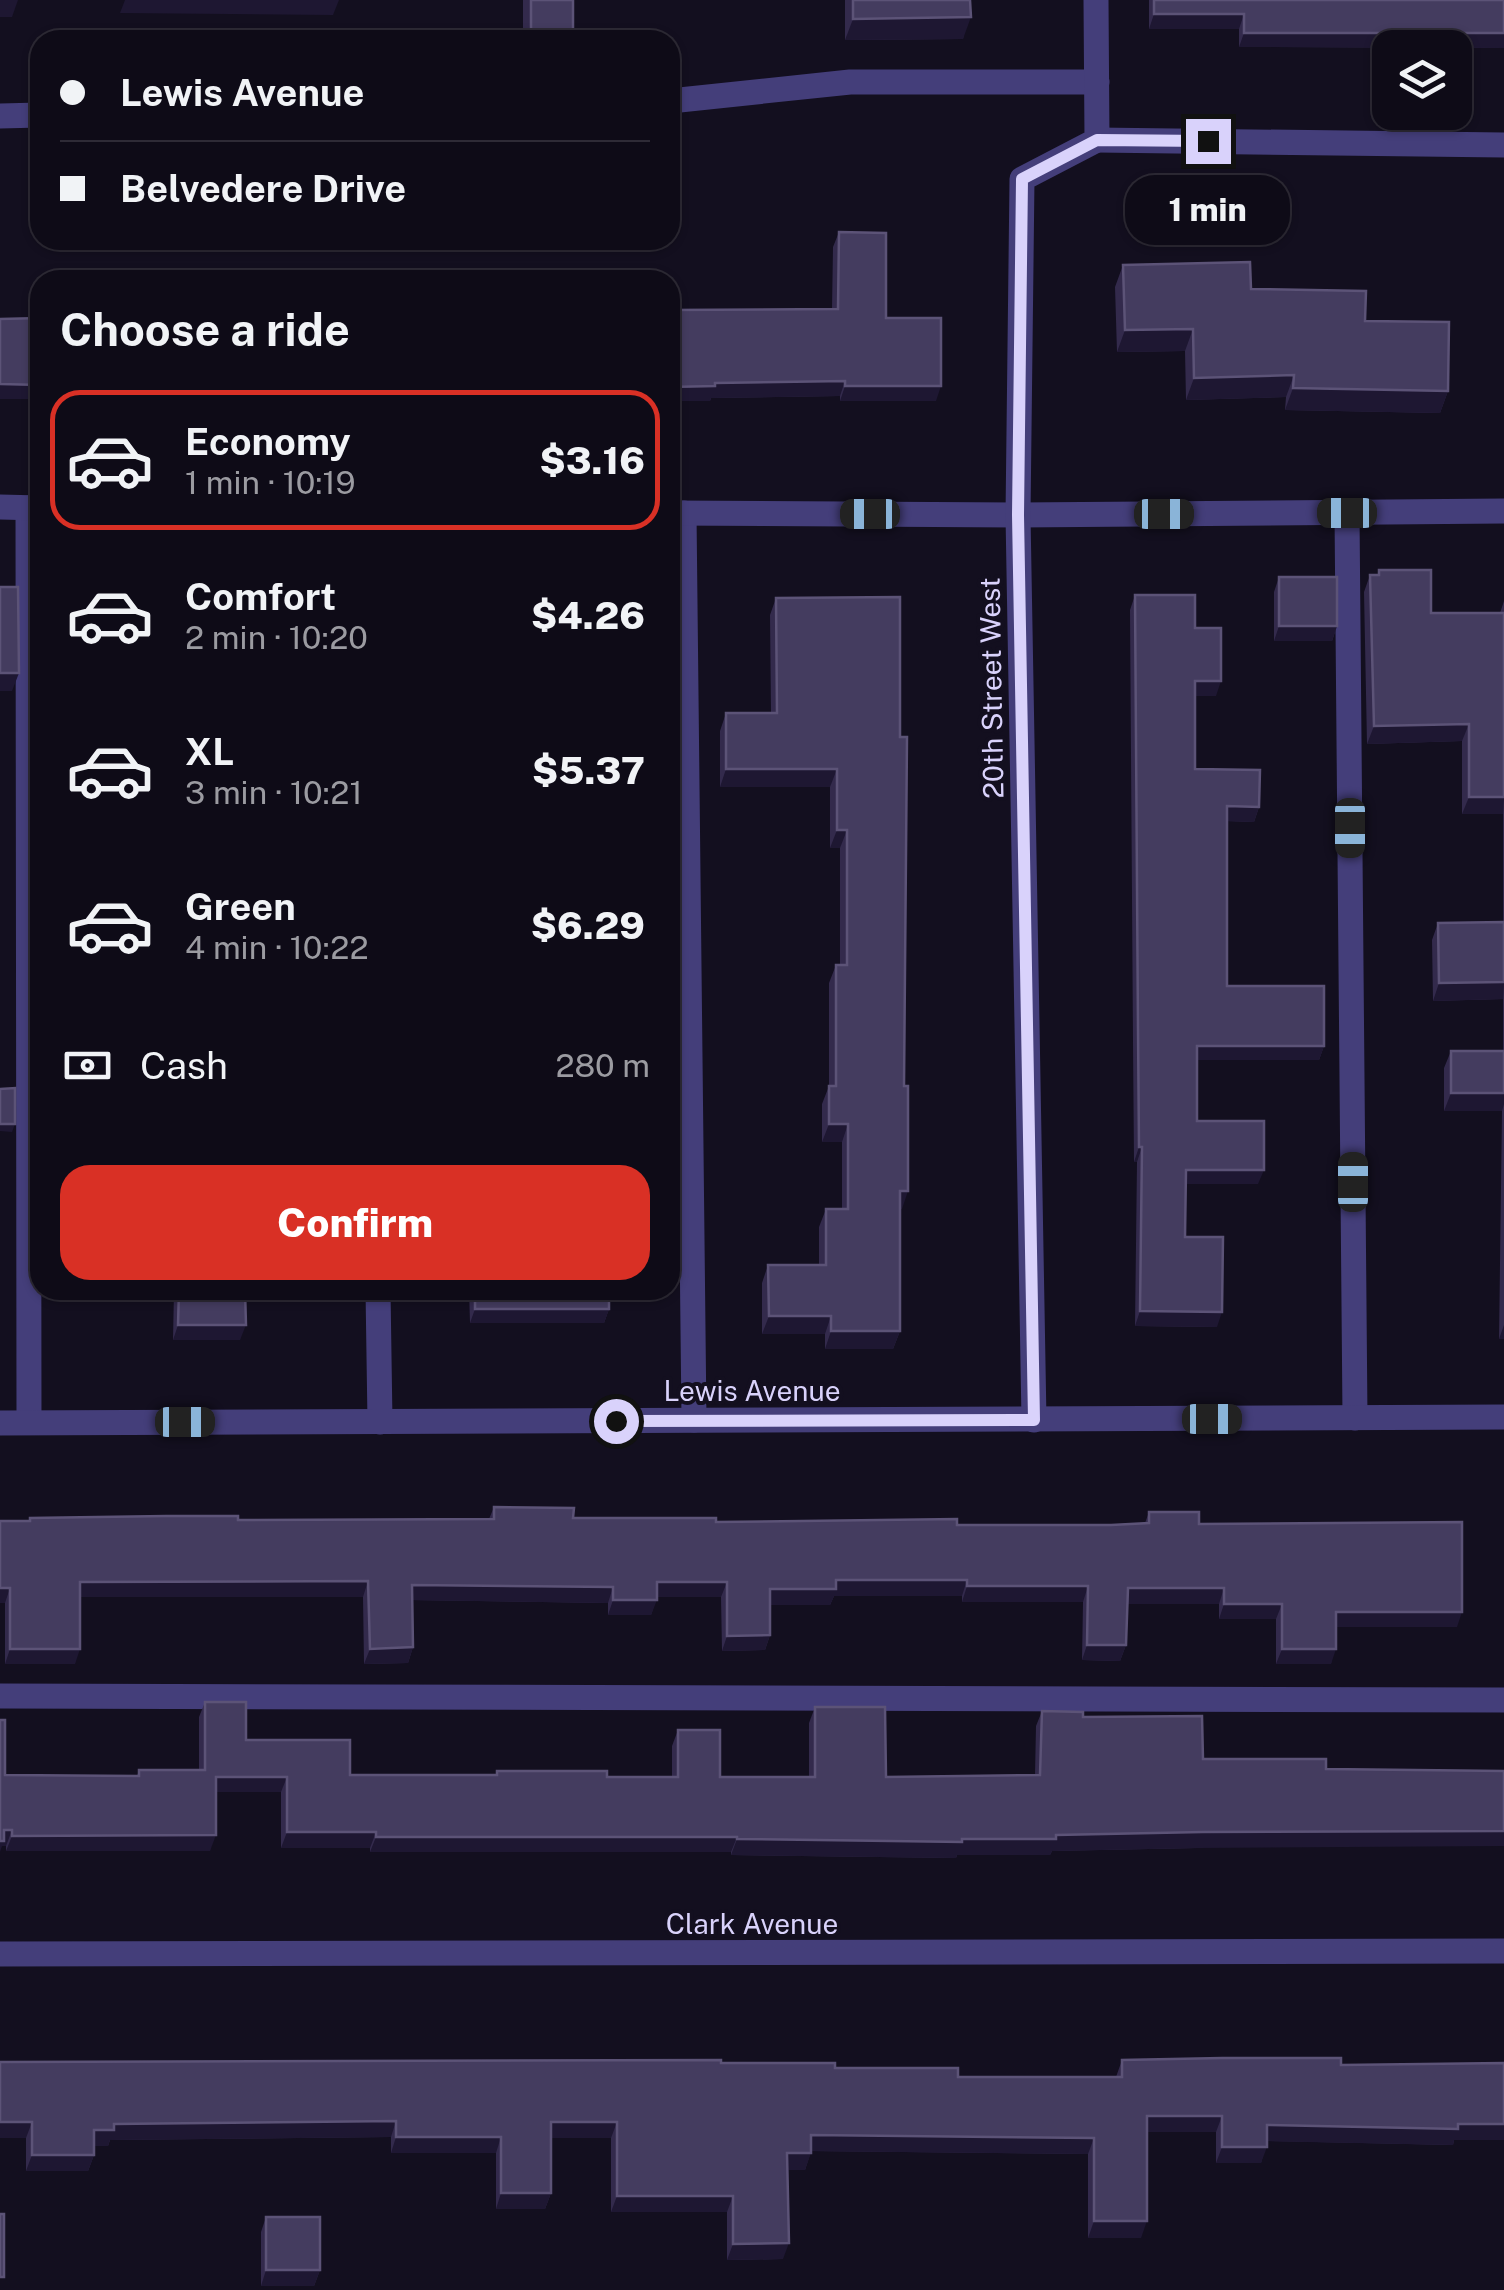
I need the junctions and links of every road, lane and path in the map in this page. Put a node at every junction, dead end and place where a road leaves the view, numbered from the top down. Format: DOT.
graph roads {
  1 [pos="1096,0"];
  2 [pos="1097,82"];
  3 [pos="680,100"];
  4 [pos="30,115"];
  5 [pos="0,116"];
  6 [pos="1097,140"];
  7 [pos="1504,145"];
  8 [pos="0,508"];
  9 [pos="30,508"];
  10 [pos="1504,512"];
  11 [pos="680,513"];
  12 [pos="1347,513"];
  13 [pos="1018,515"];
  14 [pos="680,673"];
  15 [pos="30,1239"];
  16 [pos="378,1300"];
  17 [pos="1355,1418"];
  18 [pos="1504,1418"];
  19 [pos="694,1420"];
  20 [pos="1034,1420"];
  21 [pos="29,1422"];
  22 [pos="380,1422"];
  23 [pos="0,1423"];
  24 [pos="0,1696"];
  25 [pos="1504,1700"];
  26 [pos="1504,1952"];
  27 [pos="0,1954"];
  1 -- 2 [label="street"];
  2 -- 3 [label="street"];
  2 -- 6 [label="street"];
  4 -- 5 [label="street"];
  6 -- 7 [label="street"];
  6 -- 13 [label="street, 20th Street West"];
  8 -- 9 [label="street"];
  10 -- 12 [label="street"];
  11 -- 13 [label="street"];
  12 -- 13 [label="street"];
  12 -- 17 [label="street"];
  13 -- 20 [label="street, 20th Street West"];
  14 -- 19 [label="street"];
  15 -- 21 [label="street"];
  16 -- 22 [label="street"];
  17 -- 18 [label="street, Lewis Avenue"];
  17 -- 20 [label="street, Lewis Avenue"];
  19 -- 20 [label="street, Lewis Avenue"];
  19 -- 22 [label="street, Lewis Avenue"];
  21 -- 22 [label="street, Lewis Avenue"];
  21 -- 23 [label="street, Lewis Avenue"];
  24 -- 25 [label="street"];
  26 -- 27 [label="street, Clark Avenue"];
}
